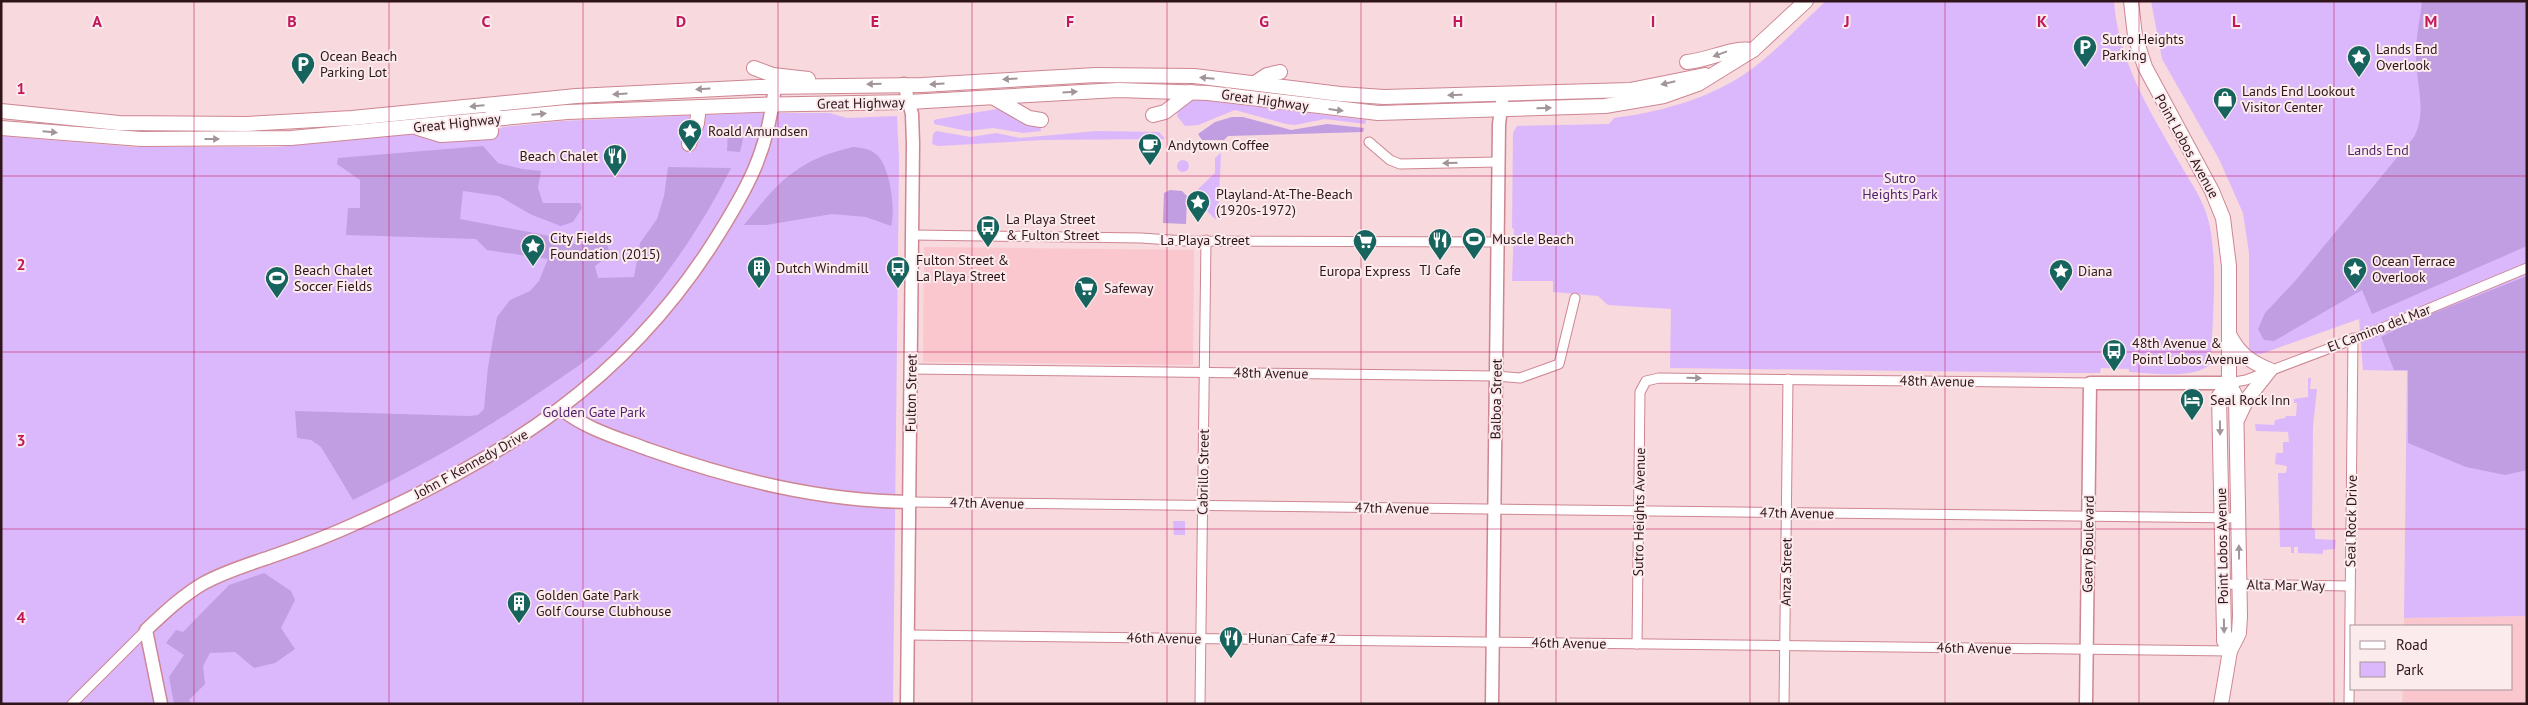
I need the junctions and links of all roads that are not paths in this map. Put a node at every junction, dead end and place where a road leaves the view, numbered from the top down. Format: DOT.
graph roads {
  1 [pos="1806,1"];
  2 [pos="2131,1"];
  3 [pos="1753,50"];
  4 [pos="1687,62"];
  5 [pos="754,68"];
  6 [pos="1280,72"];
  7 [pos="1715,73"];
  8 [pos="1256,83"];
  9 [pos="904,84"];
  10 [pos="843,85"];
  11 [pos="775,86"];
  12 [pos="673,91"];
  13 [pos="1191,92"];
  14 [pos="1504,94"];
  15 [pos="993,98"];
  16 [pos="514,102"];
  17 [pos="909,102"];
  18 [pos="773,104"];
  19 [pos="699,107"];
  20 [pos="1502,110"];
  21 [pos="1,111"];
  22 [pos="337,115"];
  23 [pos="1153,115"];
  24 [pos="1041,120"];
  25 [pos="119,123"];
  26 [pos="490,125"];
  27 [pos="1,128"];
  28 [pos="387,130"];
  29 [pos="74,134"];
  30 [pos="285,138"];
  31 [pos="164,139"];
  32 [pos="1369,142"];
  33 [pos="689,144"];
  34 [pos="1498,162"];
  35 [pos="913,236"];
  36 [pos="1206,240"];
  37 [pos="1498,242"];
  38 [pos="2527,268"];
  39 [pos="1575,298"];
  40 [pos="2230,335"];
  41 [pos="2353,338"];
  42 [pos="911,369"];
  43 [pos="2270,370"];
  44 [pos="1204,372"];
  45 [pos="1496,376"];
  46 [pos="1788,379"];
  47 [pos="1646,381"];
  48 [pos="2090,383"];
  49 [pos="2229,383"];
  50 [pos="561,409"];
  51 [pos="2236,426"];
  52 [pos="910,502"];
  53 [pos="1202,505"];
  54 [pos="1494,509"];
  55 [pos="1638,511"];
  56 [pos="1787,512"];
  57 [pos="2088,516"];
  58 [pos="2222,518"];
  59 [pos="2238,518"];
  60 [pos="2223,584"];
  61 [pos="2239,585"];
  62 [pos="2350,586"];
  63 [pos="146,630"];
  64 [pos="908,635"];
  65 [pos="1201,638"];
  66 [pos="1493,642"];
  67 [pos="1637,644"];
  68 [pos="1785,646"];
  69 [pos="2086,649"];
  70 [pos="2230,651"];
  71 [pos="72,704"];
  72 [pos="162,704"];
  73 [pos="907,704"];
  74 [pos="1200,704"];
  75 [pos="1492,704"];
  76 [pos="1784,704"];
  77 [pos="2086,704"];
  78 [pos="2221,704"];
  79 [pos="2348,704"];
  1 -- 3 [label="main road"];
  2 -- 40 [label="main road, Point Lobos Avenue"];
  3 -- 4 [label="main road, one-way"];
  3 -- 7 [label="main road, Great Highway"];
  5 -- 10 [label="main road"];
  6 -- 8 [label="main road"];
  7 -- 14 [label="main road, Great Highway, one-way"];
  20 -- 7 [label="main road, Great Highway, one-way"];
  8 -- 9 [label="main road, Great Highway, one-way"];
  14 -- 8 [label="main road, Great Highway, one-way"];
  9 -- 10 [label="main road, Great Highway, one-way"];
  9 -- 17 [label="street, Fulton Street"];
  10 -- 11 [label="main road, Great Highway"];
  11 -- 12 [label="main road, Great Highway, one-way"];
  11 -- 18 [label="street, John F Kennedy Drive"];
  12 -- 16 [label="main road, Great Highway, one-way"];
  12 -- 19 [label="main road"];
  15 -- 13 [label="main road, Great Highway, one-way"];
  13 -- 20 [label="main road, Great Highway, one-way"];
  13 -- 23 [label="main road"];
  14 -- 20 [label="street, Balboa Street"];
  15 -- 17 [label="main road, Great Highway"];
  15 -- 24 [label="main road"];
  16 -- 22 [label="main road, Great Highway, one-way"];
  16 -- 26 [label="main road"];
  17 -- 18 [label="main road, Great Highway"];
  17 -- 35 [label="street, Fulton Street"];
  18 -- 19 [label="main road, Great Highway"];
  18 -- 50 [label="street, John F Kennedy Drive"];
  26 -- 19 [label="main road, Great Highway, one-way"];
  19 -- 33 [label="main road"];
  20 -- 34 [label="street, Balboa Street"];
  21 -- 25 [label="main road"];
  22 -- 25 [label="main road"];
  22 -- 28 [label="main road"];
  22 -- 30 [label="main road"];
  25 -- 29 [label="main road"];
  25 -- 31 [label="main road"];
  26 -- 28 [label="main road, Great Highway"];
  27 -- 29 [label="main road, Great Highway, one-way"];
  28 -- 30 [label="main road, Great Highway"];
  29 -- 31 [label="main road, Great Highway"];
  31 -- 30 [label="main road, Great Highway, one-way"];
  34 -- 32 [label="street, one-way"];
  34 -- 37 [label="street, Balboa Street"];
  35 -- 36 [label="street, La Playa Street"];
  35 -- 42 [label="street, Fulton Street"];
  36 -- 37 [label="street, La Playa Street"];
  36 -- 44 [label="street, Cabrillo Street"];
  37 -- 45 [label="street, Balboa Street"];
  38 -- 41 [label="street, El Camino del Mar"];
  39 -- 45 [label="street, 48th Avenue"];
  40 -- 43 [label="main road"];
  40 -- 49 [label="main road, Point Lobos Avenue"];
  41 -- 43 [label="street, El Camino del Mar"];
  41 -- 62 [label="street, Seal Rock Drive"];
  42 -- 44 [label="street, 48th Avenue"];
  42 -- 52 [label="street, Fulton Street"];
  43 -- 49 [label="street, El Camino del Mar"];
  43 -- 51 [label="main road"];
  44 -- 45 [label="street, 48th Avenue"];
  44 -- 53 [label="street, Cabrillo Street"];
  45 -- 54 [label="street, Balboa Street"];
  47 -- 46 [label="street, 48th Avenue, one-way"];
  46 -- 48 [label="street, 48th Avenue"];
  46 -- 56 [label="street, Anza Street"];
  47 -- 55 [label="street, Sutro Heights Avenue"];
  48 -- 49 [label="street, 48th Avenue"];
  48 -- 57 [label="street, Geary Boulevard"];
  49 -- 51 [label="main road, Point Lobos Avenue"];
  49 -- 58 [label="main road, Point Lobos Avenue, one-way"];
  50 -- 52 [label="street, 47th Avenue"];
  50 -- 63 [label="street, John F Kennedy Drive"];
  51 -- 59 [label="main road, Point Lobos Avenue"];
  52 -- 53 [label="street, 47th Avenue"];
  52 -- 64 [label="street, Fulton Street"];
  53 -- 54 [label="street, 47th Avenue"];
  53 -- 65 [label="street, Cabrillo Street"];
  54 -- 55 [label="street, 47th Avenue"];
  54 -- 66 [label="street, Balboa Street"];
  55 -- 56 [label="street, 47th Avenue"];
  55 -- 67 [label="street, Sutro Heights Avenue"];
  56 -- 57 [label="street, 47th Avenue"];
  56 -- 68 [label="street, Anza Street"];
  57 -- 58 [label="street, 47th Avenue"];
  57 -- 69 [label="street, Geary Boulevard"];
  58 -- 59 [label="street, 47th Avenue"];
  58 -- 60 [label="main road, Point Lobos Avenue"];
  61 -- 59 [label="main road, Point Lobos Avenue, one-way"];
  60 -- 61 [label="street, Alta Mar Way"];
  60 -- 70 [label="main road, Point Lobos Avenue, one-way"];
  61 -- 62 [label="street, Alta Mar Way"];
  61 -- 70 [label="main road, Point Lobos Avenue"];
  62 -- 79 [label="street, Seal Rock Drive"];
  63 -- 71 [label="street"];
  63 -- 72 [label="street"];
  64 -- 65 [label="street, 46th Avenue"];
  64 -- 73 [label="street, Fulton Street"];
  65 -- 66 [label="street, 46th Avenue"];
  65 -- 74 [label="street, Cabrillo Street"];
  66 -- 67 [label="street, 46th Avenue"];
  66 -- 75 [label="street, Balboa Street"];
  67 -- 68 [label="street, 46th Avenue"];
  68 -- 69 [label="street, 46th Avenue"];
  68 -- 76 [label="street, Anza Street"];
  69 -- 70 [label="street, 46th Avenue"];
  69 -- 77 [label="street, Geary Boulevard"];
  70 -- 78 [label="main road, Point Lobos Avenue"];
}
